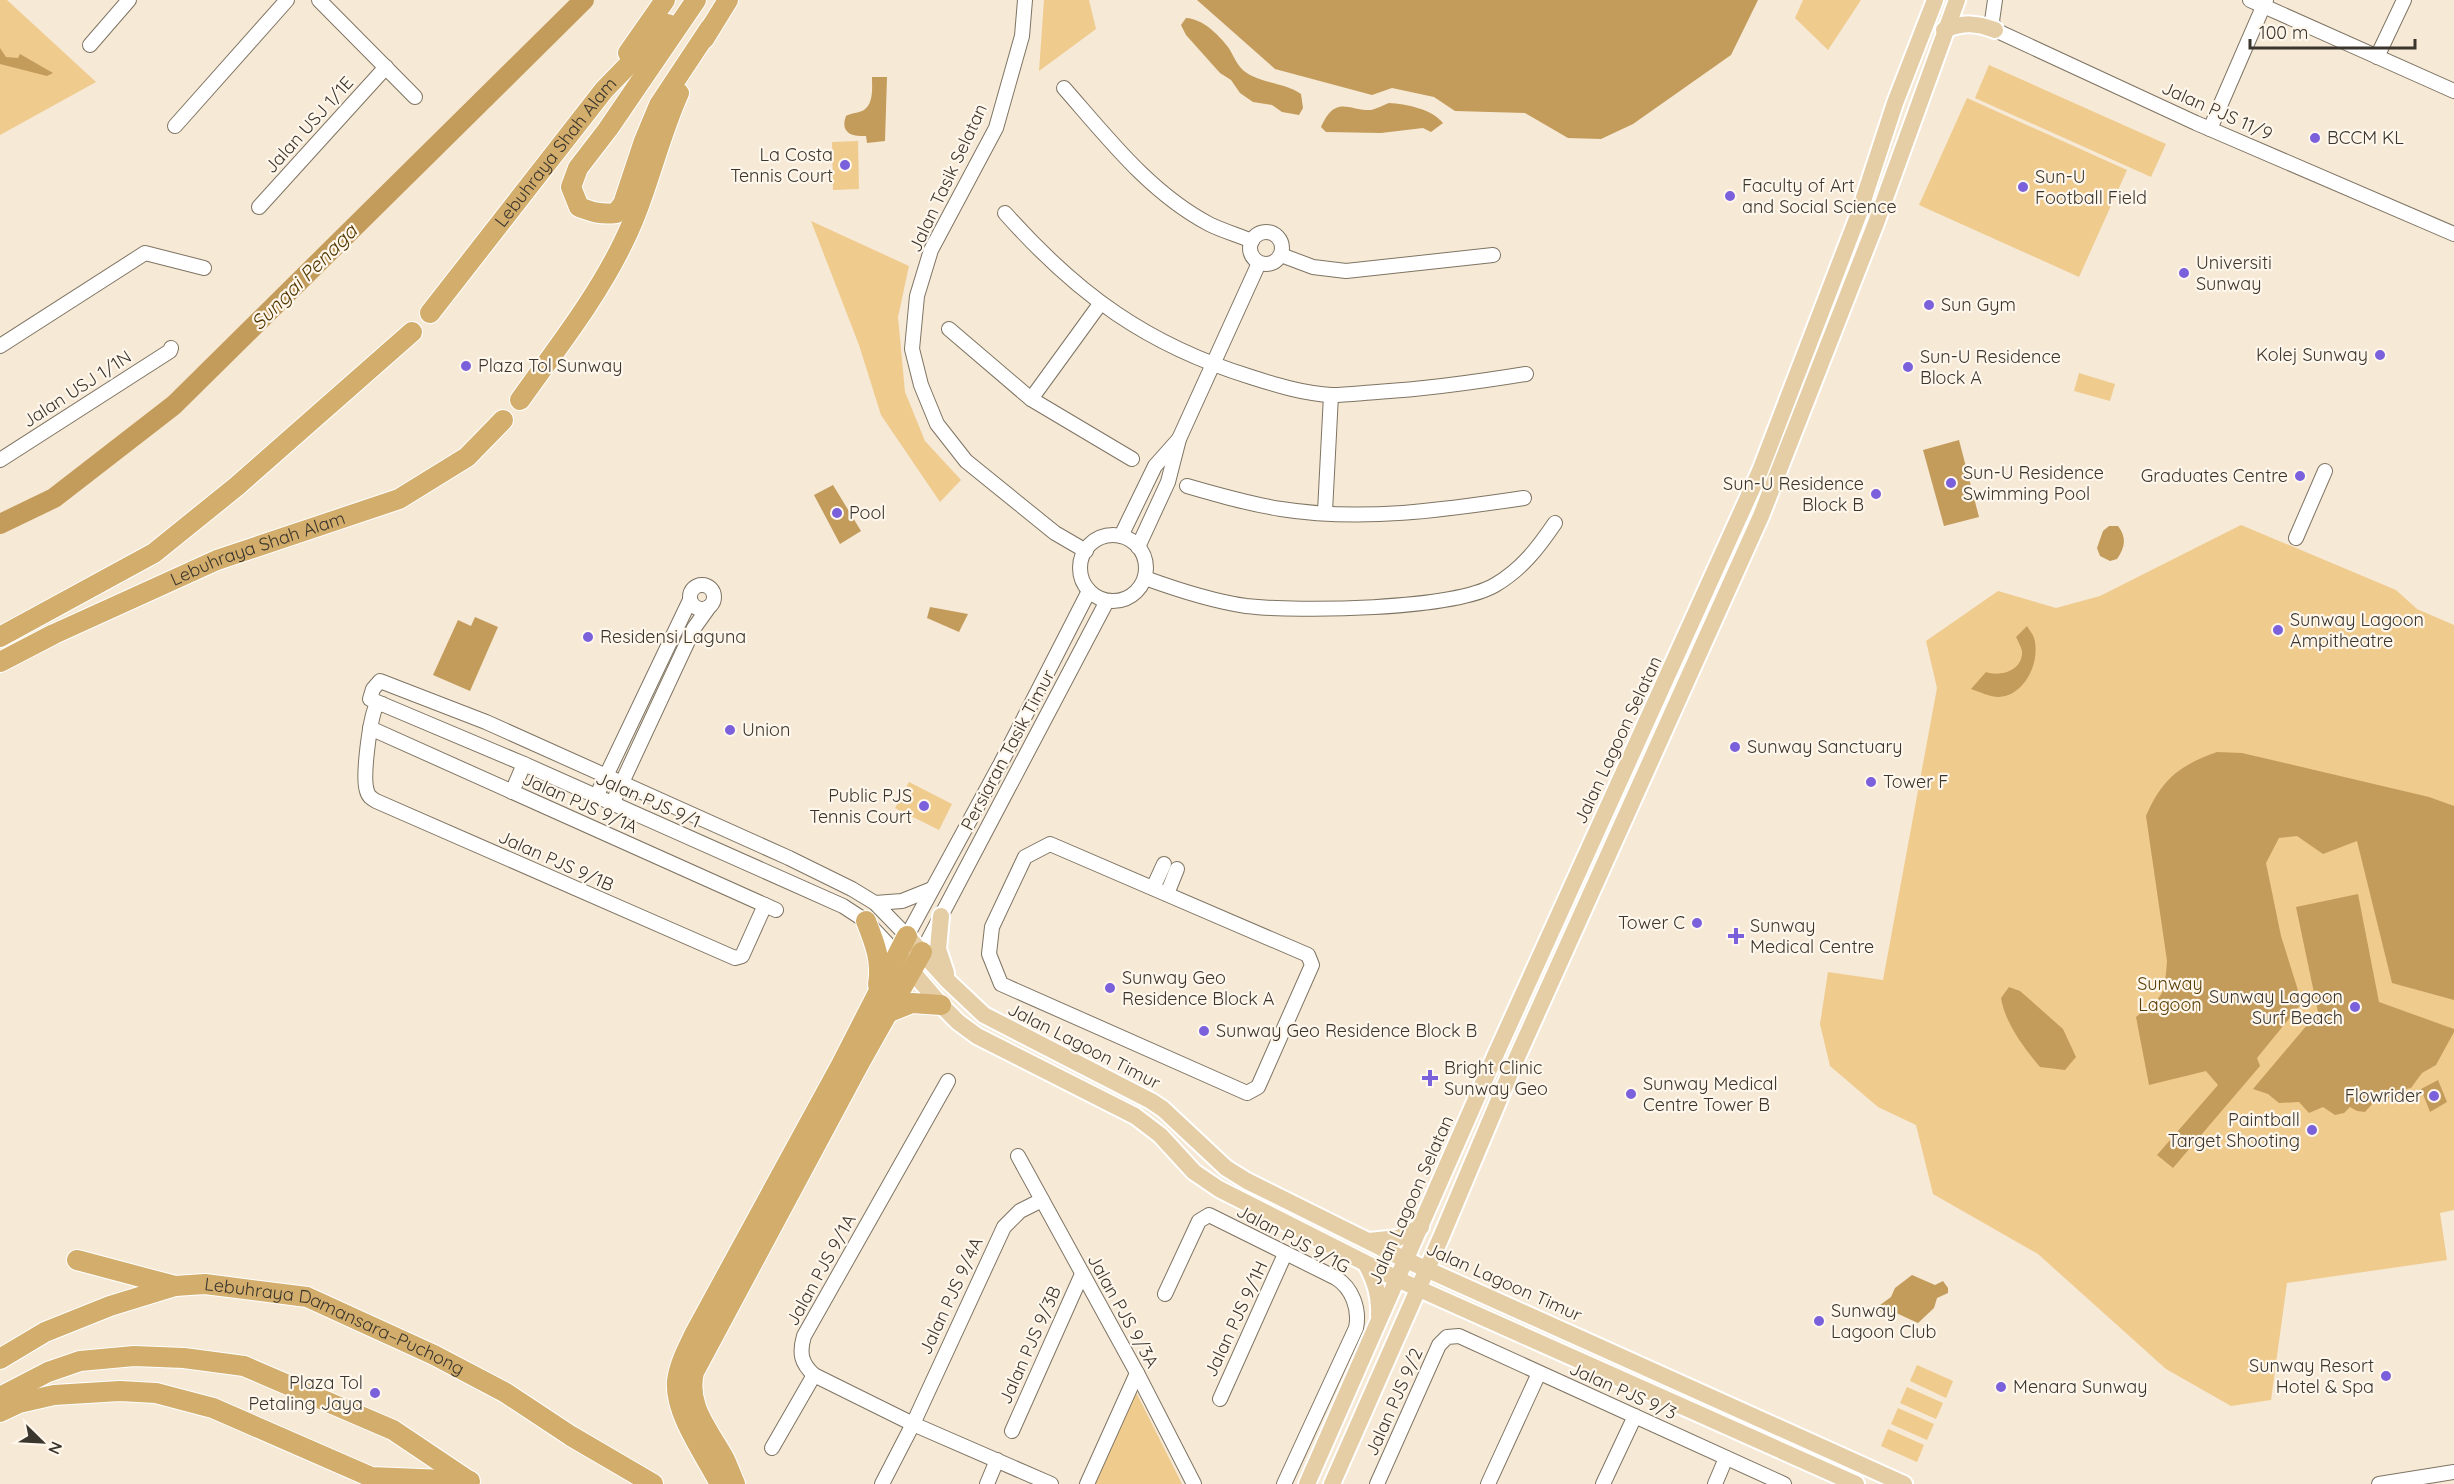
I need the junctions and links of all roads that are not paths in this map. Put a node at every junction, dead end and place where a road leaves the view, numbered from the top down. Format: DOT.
graph roads {
  1 [pos="129,0"];
  2 [pos="287,0"];
  3 [pos="319,0"];
  4 [pos="666,0"];
  5 [pos="693,0"];
  6 [pos="728,0"];
  7 [pos="1025,0"];
  8 [pos="1935,0"];
  9 [pos="1957,0"];
  10 [pos="1995,0"];
  11 [pos="2250,0"];
  12 [pos="2404,0"];
  13 [pos="2265,3"];
  14 [pos="710,28"];
  15 [pos="1944,30"];
  16 [pos="1995,30"];
  17 [pos="90,45"];
  18 [pos="2377,57"];
  19 [pos="386,67"];
  20 [pos="1064,87"];
  21 [pos="604,90"];
  22 [pos="2454,91"];
  23 [pos="415,97"];
  24 [pos="175,126"];
  25 [pos="2210,129"];
  26 [pos="259,207"];
  27 [pos="1005,213"];
  28 [pos="1858,216"];
  29 [pos="1876,223"];
  30 [pos="2454,234"];
  31 [pos="1252,241"];
  32 [pos="1281,255"];
  33 [pos="1493,255"];
  34 [pos="1259,262"];
  35 [pos="204,268"];
  36 [pos="1100,304"];
  37 [pos="430,313"];
  38 [pos="949,329"];
  39 [pos="412,332"];
  40 [pos="0,346"];
  41 [pos="171,348"];
  42 [pos="1212,365"];
  43 [pos="1526,375"];
  44 [pos="1331,395"];
  45 [pos="1031,399"];
  46 [pos="520,400"];
  47 [pos="503,420"];
  48 [pos="1179,439"];
  49 [pos="1132,459"];
  50 [pos="0,460"];
  51 [pos="2325,471"];
  52 [pos="1187,486"];
  53 [pos="1524,498"];
  54 [pos="1325,512"];
  55 [pos="1555,523"];
  56 [pos="1121,536"];
  57 [pos="2296,538"];
  58 [pos="1138,547"];
  59 [pos="1086,551"];
  60 [pos="1145,578"];
  61 [pos="1089,591"];
  62 [pos="690,600"];
  63 [pos="1107,601"];
  64 [pos="709,607"];
  65 [pos="0,637"];
  66 [pos="0,662"];
  67 [pos="376,702"];
  68 [pos="370,728"];
  69 [pos="524,764"];
  70 [pos="607,775"];
  71 [pos="621,782"];
  72 [pos="512,792"];
  73 [pos="596,797"];
  74 [pos="612,804"];
  75 [pos="1164,864"];
  76 [pos="1177,869"];
  77 [pos="1153,888"];
  78 [pos="932,889"];
  79 [pos="1167,894"];
  80 [pos="875,903"];
  81 [pos="770,908"];
  82 [pos="941,916"];
  83 [pos="866,921"];
  84 [pos="907,936"];
  85 [pos="922,952"];
  86 [pos="897,954"];
  87 [pos="911,972"];
  88 [pos="949,982"];
  89 [pos="878,991"];
  90 [pos="940,1005"];
  91 [pos="887,1013"];
  92 [pos="948,1081"];
  93 [pos="1018,1156"];
  94 [pos="1042,1200"];
  95 [pos="1421,1227"];
  96 [pos="1442,1235"];
  97 [pos="1368,1241"];
  98 [pos="1286,1254"];
  99 [pos="77,1260"];
  100 [pos="1406,1260"];
  101 [pos="1366,1264"];
  102 [pos="1427,1269"];
  103 [pos="1082,1274"];
  104 [pos="1397,1279"];
  105 [pos="1458,1283"];
  106 [pos="175,1286"];
  107 [pos="1419,1287"];
  108 [pos="1165,1294"];
  109 [pos="1451,1302"];
  110 [pos="1379,1322"];
  111 [pos="1403,1325"];
  112 [pos="1447,1336"];
  113 [pos="0,1359"];
  114 [pos="1137,1373"];
  115 [pos="1539,1373"];
  116 [pos="814,1375"];
  117 [pos="0,1397"];
  118 [pos="1220,1399"];
  119 [pos="0,1412"];
  120 [pos="1635,1416"];
  121 [pos="913,1424"];
  122 [pos="1012,1431"];
  123 [pos="772,1448"];
  124 [pos="1726,1458"];
  125 [pos="716,1460"];
  126 [pos="997,1460"];
  127 [pos="2454,1472"];
  128 [pos="474,1482"];
  129 [pos="653,1484"];
  130 [pos="720,1484"];
  131 [pos="735,1484"];
  132 [pos="882,1484"];
  133 [pos="987,1484"];
  134 [pos="1051,1484"];
  135 [pos="1087,1484"];
  136 [pos="1194,1484"];
  137 [pos="1284,1484"];
  138 [pos="1307,1484"];
  139 [pos="1332,1484"];
  140 [pos="1377,1484"];
  141 [pos="1488,1484"];
  142 [pos="1604,1484"];
  143 [pos="1714,1484"];
  144 [pos="1784,1484"];
  145 [pos="1856,1484"];
  146 [pos="1904,1484"];
  147 [pos="2379,1484"];
  1 -- 17 [label="street"];
  2 -- 24 [label="street"];
  3 -- 19 [label="street"];
  4 -- 21 [label="highway"];
  5 -- 14 [label="highway"];
  5 -- 21 [label="highway, Lebuhraya Shah Alam"];
  6 -- 14 [label="highway"];
  7 -- 59 [label="street, Jalan Tasik Selatan"];
  8 -- 28 [label="main road, Jalan Lagoon Selatan"];
  9 -- 15 [label="main road"];
  10 -- 16 [label="street"];
  11 -- 13 [label="street"];
  12 -- 18 [label="street"];
  13 -- 18 [label="street"];
  13 -- 25 [label="street"];
  14 -- 46 [label="highway"];
  15 -- 16 [label="main road"];
  15 -- 29 [label="main road"];
  16 -- 25 [label="street, Jalan PJS 11/9"];
  18 -- 22 [label="street"];
  19 -- 23 [label="street"];
  19 -- 26 [label="street, Jalan USJ 1/1E"];
  20 -- 31 [label="street"];
  21 -- 37 [label="highway, Lebuhraya Shah Alam"];
  25 -- 30 [label="street, Jalan PJS 11/9"];
  27 -- 36 [label="street"];
  28 -- 29 [label="main road"];
  28 -- 95 [label="main road, Jalan Lagoon Selatan"];
  29 -- 96 [label="main road"];
  31 -- 32 [label="street"];
  31 -- 34 [label="street"];
  32 -- 33 [label="street"];
  32 -- 34 [label="street"];
  34 -- 42 [label="street"];
  35 -- 40 [label="street"];
  36 -- 42 [label="street"];
  36 -- 45 [label="street"];
  38 -- 45 [label="street"];
  39 -- 65 [label="highway, Lebuhraya Shah Alam"];
  41 -- 50 [label="street, Jalan USJ 1/1N"];
  42 -- 44 [label="street"];
  42 -- 48 [label="street"];
  43 -- 44 [label="street"];
  44 -- 54 [label="street"];
  45 -- 49 [label="street"];
  47 -- 66 [label="highway, Lebuhraya Shah Alam"];
  48 -- 56 [label="street"];
  48 -- 58 [label="street"];
  51 -- 57 [label="street"];
  52 -- 54 [label="street"];
  53 -- 54 [label="street"];
  55 -- 60 [label="street"];
  56 -- 58 [label="street"];
  56 -- 59 [label="street"];
  58 -- 60 [label="street"];
  59 -- 61 [label="street"];
  60 -- 63 [label="street"];
  61 -- 63 [label="street"];
  61 -- 78 [label="street, Persiaran Tasik Timur"];
  62 -- 64 [label="street"];
  62 -- 64 [label="street"];
  62 -- 70 [label="street"];
  63 -- 82 [label="street, Persiaran Tasik Timur"];
  64 -- 71 [label="street"];
  67 -- 68 [label="street"];
  67 -- 69 [label="street, Jalan PJS 9/1"];
  67 -- 70 [label="street, Jalan PJS 9/1"];
  68 -- 72 [label="street, Jalan PJS 9/1A"];
  68 -- 81 [label="street, Jalan PJS 9/1B"];
  69 -- 72 [label="street"];
  69 -- 73 [label="street, Jalan PJS 9/1"];
  70 -- 71 [label="street, Jalan PJS 9/1"];
  70 -- 73 [label="street"];
  71 -- 74 [label="street"];
  71 -- 80 [label="street, Jalan PJS 9/1"];
  72 -- 81 [label="street, Jalan PJS 9/1A"];
  73 -- 74 [label="street, Jalan PJS 9/1"];
  74 -- 83 [label="street, Jalan PJS 9/1"];
  75 -- 77 [label="street"];
  76 -- 79 [label="street"];
  77 -- 79 [label="street"];
  77 -- 79 [label="street"];
  78 -- 80 [label="street"];
  78 -- 84 [label="street, Persiaran Tasik Timur"];
  80 -- 84 [label="street, Jalan PJS 9/1"];
  82 -- 85 [label="street, Persiaran Tasik Timur"];
  82 -- 88 [label="main road"];
  83 -- 86 [label="street, Jalan PJS 9/1"];
  83 -- 89 [label="highway"];
  84 -- 85 [label="main road, Jalan Lagoon Timur"];
  84 -- 86 [label="highway"];
  85 -- 87 [label="highway"];
  85 -- 88 [label="main road, Jalan Lagoon Timur"];
  86 -- 87 [label="main road"];
  86 -- 89 [label="highway"];
  87 -- 90 [label="main road"];
  87 -- 91 [label="highway"];
  88 -- 97 [label="main road, Jalan Lagoon Timur"];
  89 -- 125 [label="highway"];
  90 -- 91 [label="highway"];
  90 -- 101 [label="main road"];
  91 -- 125 [label="highway"];
  92 -- 116 [label="street, Jalan PJS 9/1A"];
  93 -- 94 [label="street, Jalan PJS 9/3A"];
  94 -- 103 [label="street, Jalan PJS 9/3A"];
  94 -- 121 [label="street, Jalan PJS 9/4A"];
  95 -- 97 [label="main road"];
  95 -- 100 [label="main road, Jalan Lagoon Selatan"];
  96 -- 102 [label="main road"];
  96 -- 105 [label="main road"];
  97 -- 100 [label="main road, Jalan Lagoon Timur"];
  98 -- 108 [label="street, Jalan PJS 9/1G"];
  98 -- 118 [label="street, Jalan PJS 9/1H"];
  98 -- 137 [label="street, Jalan PJS 9/1G"];
  99 -- 106 [label="highway"];
  100 -- 102 [label="main road, Jalan Lagoon Timur"];
  100 -- 104 [label="main road, Jalan Lagoon Selatan"];
  101 -- 104 [label="main road"];
  101 -- 110 [label="main road"];
  102 -- 105 [label="main road, Jalan Lagoon Timur"];
  102 -- 107 [label="main road"];
  103 -- 114 [label="street, Jalan PJS 9/3A"];
  103 -- 122 [label="street, Jalan PJS 9/3B"];
  104 -- 107 [label="main road"];
  104 -- 110 [label="main road, Jalan Lagoon Selatan"];
  105 -- 146 [label="main road, Jalan Lagoon Timur"];
  106 -- 113 [label="highway, Lebuhraya Damansara–Puchong"];
  106 -- 129 [label="highway, Lebuhraya Damansara–Puchong"];
  107 -- 109 [label="main road"];
  107 -- 111 [label="main road"];
  109 -- 111 [label="main road"];
  109 -- 145 [label="main road"];
  110 -- 138 [label="main road, Jalan Lagoon Selatan"];
  111 -- 139 [label="main road"];
  112 -- 115 [label="street, Jalan PJS 9/3"];
  112 -- 140 [label="street, Jalan PJS 9/2"];
  114 -- 135 [label="street"];
  114 -- 136 [label="street, Jalan PJS 9/3A"];
  115 -- 120 [label="street, Jalan PJS 9/3"];
  115 -- 141 [label="street"];
  116 -- 121 [label="street"];
  116 -- 123 [label="street"];
  117 -- 128 [label="highway"];
  119 -- 128 [label="highway"];
  120 -- 124 [label="street, Jalan PJS 9/3"];
  120 -- 142 [label="street"];
  121 -- 126 [label="street"];
  121 -- 132 [label="street, Jalan PJS 9/4A"];
  124 -- 143 [label="street"];
  124 -- 144 [label="street, Jalan PJS 9/3"];
  125 -- 130 [label="highway"];
  125 -- 131 [label="highway"];
  126 -- 133 [label="street"];
  126 -- 134 [label="street"];
  127 -- 147 [label="street"];
}
